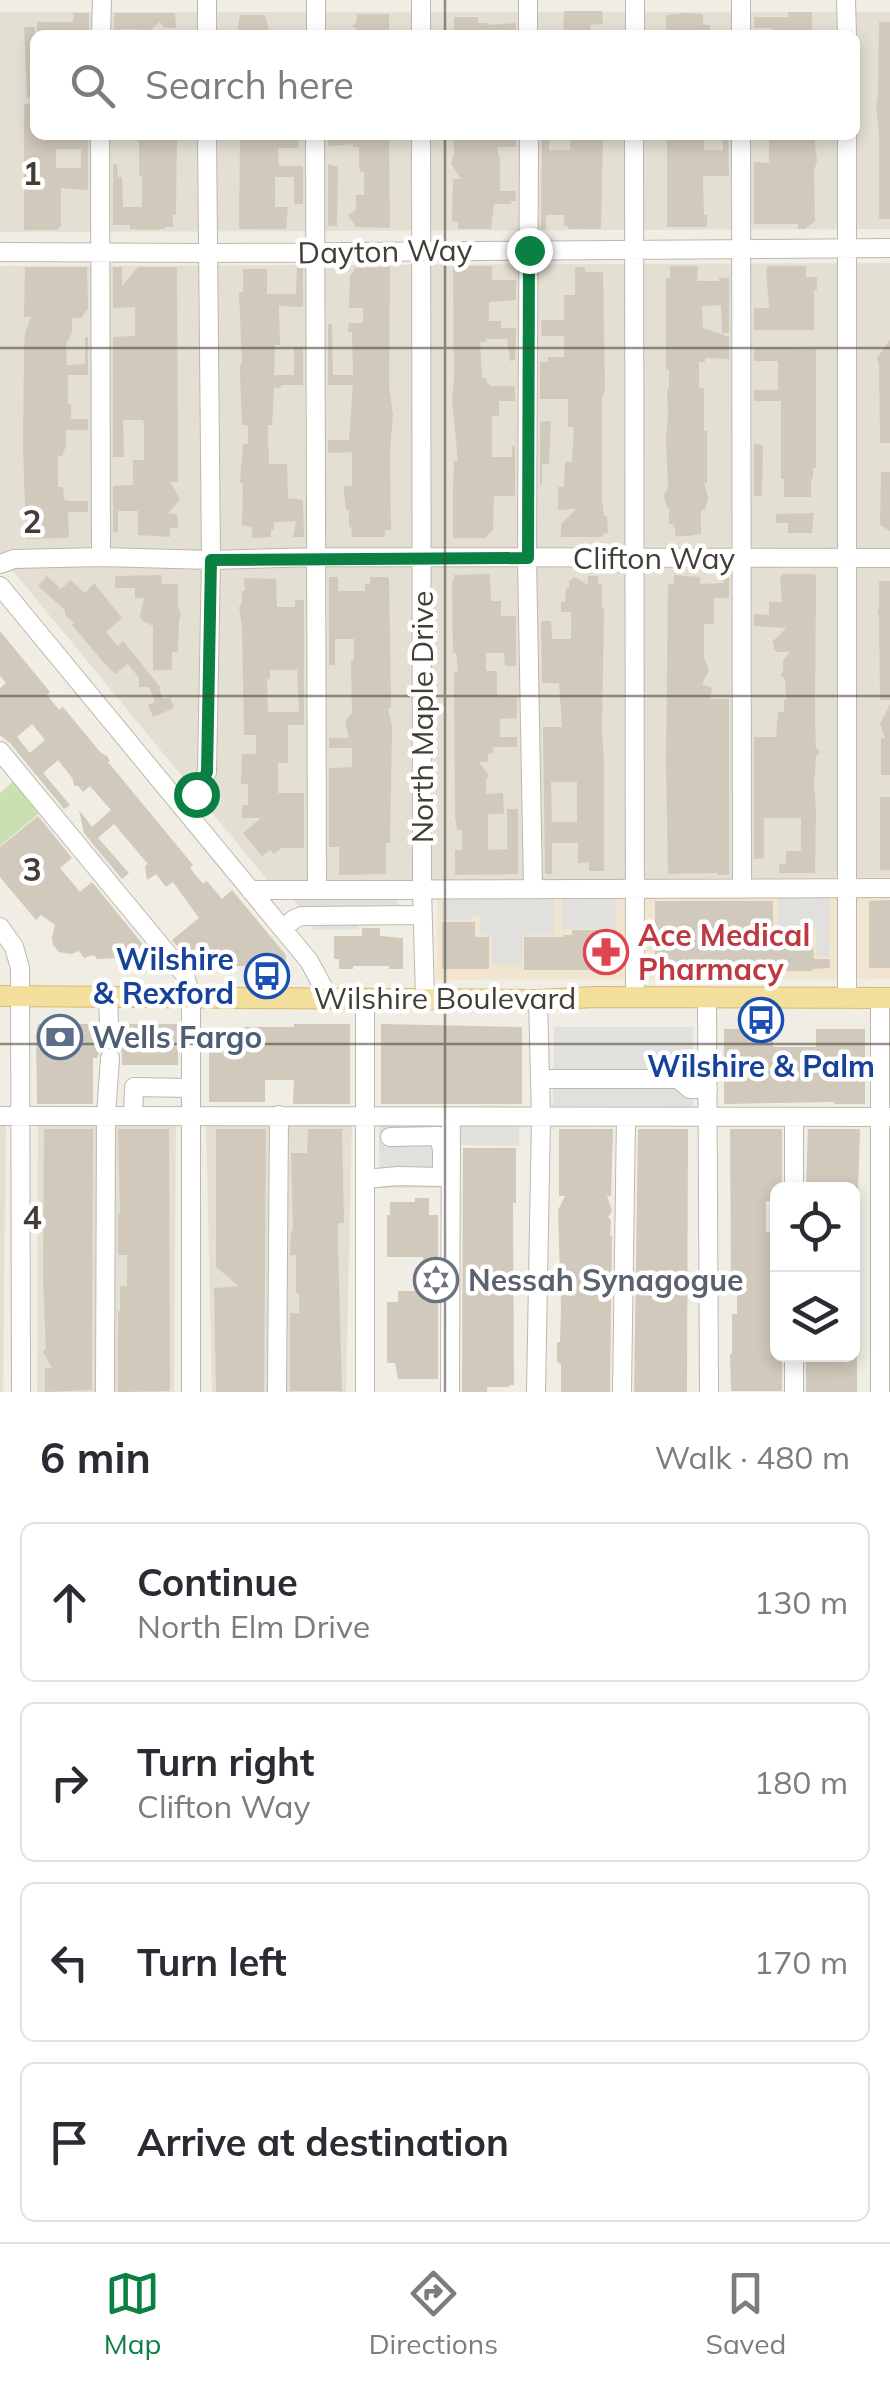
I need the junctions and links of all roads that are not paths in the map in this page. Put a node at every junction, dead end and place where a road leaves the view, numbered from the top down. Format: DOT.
graph roads {
  1 [pos="102,0"];
  2 [pos="207,0"];
  3 [pos="316,0"];
  4 [pos="421,0"];
  5 [pos="528,0"];
  6 [pos="635,0"];
  7 [pos="741,0"];
  8 [pos="846,0"];
  9 [pos="102,30"];
  10 [pos="207,30"];
  11 [pos="316,30"];
  12 [pos="421,30"];
  13 [pos="528,30"];
  14 [pos="635,30"];
  15 [pos="741,30"];
  16 [pos="846,30"];
  17 [pos="100,140"];
  18 [pos="207,140"];
  19 [pos="314,140"];
  20 [pos="421,140"];
  21 [pos="529,140"];
  22 [pos="634,140"];
  23 [pos="740,140"];
  24 [pos="846,140"];
  25 [pos="847,248"];
  26 [pos="890,248"];
  27 [pos="634,249"];
  28 [pos="740,249"];
  29 [pos="529,250"];
  30 [pos="421,251"];
  31 [pos="0,252"];
  32 [pos="99,252"];
  33 [pos="313,252"];
  34 [pos="207,253"];
  35 [pos="101,557"];
  36 [pos="317,557"];
  37 [pos="634,557"];
  38 [pos="847,557"];
  39 [pos="24,558"];
  40 [pos="421,558"];
  41 [pos="528,558"];
  42 [pos="742,558"];
  43 [pos="890,558"];
  44 [pos="211,560"];
  45 [pos="0,564"];
  46 [pos="6,592"];
  47 [pos="0,751"];
  48 [pos="186,809"];
  49 [pos="847,888"];
  50 [pos="890,888"];
  51 [pos="422,889"];
  52 [pos="534,889"];
  53 [pos="635,889"];
  54 [pos="742,889"];
  55 [pos="250,890"];
  56 [pos="317,890"];
  57 [pos="423,915"];
  58 [pos="0,927"];
  59 [pos="283,929"];
  60 [pos="10,996"];
  61 [pos="108,996"];
  62 [pos="191,997"];
  63 [pos="329,998"];
  64 [pos="366,998"];
  65 [pos="425,998"];
  66 [pos="635,998"];
  67 [pos="707,998"];
  68 [pos="847,998"];
  69 [pos="885,998"];
  70 [pos="538,1000"];
  71 [pos="109,1024"];
  72 [pos="110,1058"];
  73 [pos="540,1080"];
  74 [pos="191,1088"];
  75 [pos="708,1089"];
  76 [pos="0,1116"];
  77 [pos="21,1116"];
  78 [pos="106,1116"];
  79 [pos="133,1116"];
  80 [pos="190,1116"];
  81 [pos="279,1116"];
  82 [pos="365,1116"];
  83 [pos="626,1117"];
  84 [pos="708,1117"];
  85 [pos="794,1117"];
  86 [pos="885,1117"];
  87 [pos="452,1118"];
  88 [pos="541,1118"];
  89 [pos="390,1137"];
  90 [pos="447,1149"];
  91 [pos="365,1180"];
  92 [pos="794,1182"];
  93 [pos="794,1362"];
  94 [pos="21,1392"];
  95 [pos="105,1392"];
  96 [pos="192,1392"];
  97 [pos="277,1392"];
  98 [pos="365,1392"];
  99 [pos="450,1392"];
  100 [pos="536,1392"];
  101 [pos="622,1392"];
  102 [pos="709,1392"];
  103 [pos="794,1392"];
  104 [pos="880,1392"];
  1 -- 9 [label="street"];
  2 -- 10 [label="street"];
  3 -- 11 [label="street"];
  4 -- 12 [label="street"];
  5 -- 13 [label="street"];
  6 -- 14 [label="street"];
  7 -- 15 [label="street"];
  8 -- 16 [label="street"];
  17 -- 32 [label="street"];
  18 -- 34 [label="street"];
  19 -- 33 [label="street"];
  20 -- 30 [label="street, North Maple Drive"];
  21 -- 29 [label="street"];
  22 -- 27 [label="street"];
  23 -- 28 [label="street"];
  24 -- 25 [label="street"];
  25 -- 26 [label="street, Dayton Way"];
  25 -- 28 [label="street, Dayton Way"];
  25 -- 38 [label="street"];
  27 -- 28 [label="street, Dayton Way"];
  27 -- 29 [label="street, Dayton Way"];
  27 -- 37 [label="street"];
  28 -- 42 [label="street"];
  29 -- 30 [label="street, Dayton Way"];
  29 -- 41 [label="street"];
  30 -- 33 [label="street, Dayton Way"];
  30 -- 40 [label="street, North Maple Drive"];
  31 -- 32 [label="street, Dayton Way"];
  32 -- 34 [label="street, Dayton Way"];
  32 -- 35 [label="street"];
  33 -- 34 [label="street, Dayton Way"];
  33 -- 36 [label="street"];
  34 -- 44 [label="street"];
  35 -- 39 [label="street, Clifton Way"];
  35 -- 44 [label="street, Clifton Way"];
  36 -- 40 [label="street, Clifton Way"];
  36 -- 44 [label="street, Clifton Way"];
  36 -- 56 [label="street"];
  37 -- 41 [label="street, Clifton Way"];
  37 -- 42 [label="street, Clifton Way"];
  37 -- 53 [label="street"];
  38 -- 42 [label="street, Clifton Way"];
  38 -- 43 [label="street, Clifton Way"];
  38 -- 49 [label="street"];
  39 -- 45 [label="street, Clifton Way"];
  39 -- 46 [label="street"];
  40 -- 41 [label="street, Clifton Way"];
  40 -- 51 [label="street, North Maple Drive"];
  41 -- 52 [label="street"];
  42 -- 54 [label="street"];
  44 -- 48 [label="street"];
  46 -- 48 [label="street"];
  47 -- 62 [label="street"];
  48 -- 55 [label="street"];
  49 -- 50 [label="street"];
  49 -- 54 [label="street"];
  49 -- 68 [label="street"];
  51 -- 52 [label="street"];
  51 -- 56 [label="street"];
  51 -- 57 [label="street, North Maple Drive"];
  52 -- 53 [label="street"];
  53 -- 54 [label="street"];
  53 -- 66 [label="street"];
  55 -- 56 [label="street"];
  55 -- 59 [label="street"];
  57 -- 59 [label="street"];
  57 -- 65 [label="street, North Maple Drive"];
  58 -- 60 [label="street"];
  59 -- 63 [label="street"];
  60 -- 61 [label="main road, Wilshire Boulevard"];
  60 -- 77 [label="street"];
  61 -- 62 [label="main road, Wilshire Boulevard"];
  61 -- 71 [label="street"];
  62 -- 63 [label="main road, Wilshire Boulevard"];
  62 -- 74 [label="street"];
  63 -- 64 [label="main road, Wilshire Boulevard"];
  64 -- 65 [label="main road, Wilshire Boulevard"];
  64 -- 82 [label="street"];
  65 -- 70 [label="main road, Wilshire Boulevard"];
  66 -- 67 [label="main road, Wilshire Boulevard"];
  66 -- 70 [label="main road, Wilshire Boulevard"];
  67 -- 68 [label="main road, Wilshire Boulevard"];
  67 -- 75 [label="street"];
  68 -- 69 [label="main road, Wilshire Boulevard"];
  69 -- 86 [label="street"];
  70 -- 73 [label="street"];
  72 -- 78 [label="street"];
  73 -- 75 [label="street"];
  73 -- 88 [label="street"];
  74 -- 79 [label="street"];
  74 -- 80 [label="street"];
  75 -- 84 [label="street"];
  76 -- 77 [label="street"];
  77 -- 78 [label="street"];
  77 -- 94 [label="street"];
  78 -- 79 [label="street"];
  78 -- 95 [label="street"];
  79 -- 80 [label="street"];
  80 -- 81 [label="street"];
  80 -- 96 [label="street"];
  81 -- 82 [label="street"];
  81 -- 97 [label="street"];
  82 -- 87 [label="street"];
  82 -- 91 [label="street"];
  83 -- 84 [label="street"];
  83 -- 88 [label="street"];
  83 -- 101 [label="street"];
  84 -- 85 [label="street"];
  84 -- 102 [label="street"];
  85 -- 86 [label="street"];
  85 -- 92 [label="street"];
  86 -- 104 [label="street"];
  87 -- 88 [label="street"];
  87 -- 90 [label="street"];
  88 -- 100 [label="street"];
  89 -- 90 [label="street"];
  90 -- 91 [label="street"];
  90 -- 99 [label="street"];
  91 -- 98 [label="street"];
  93 -- 103 [label="street"];
}
